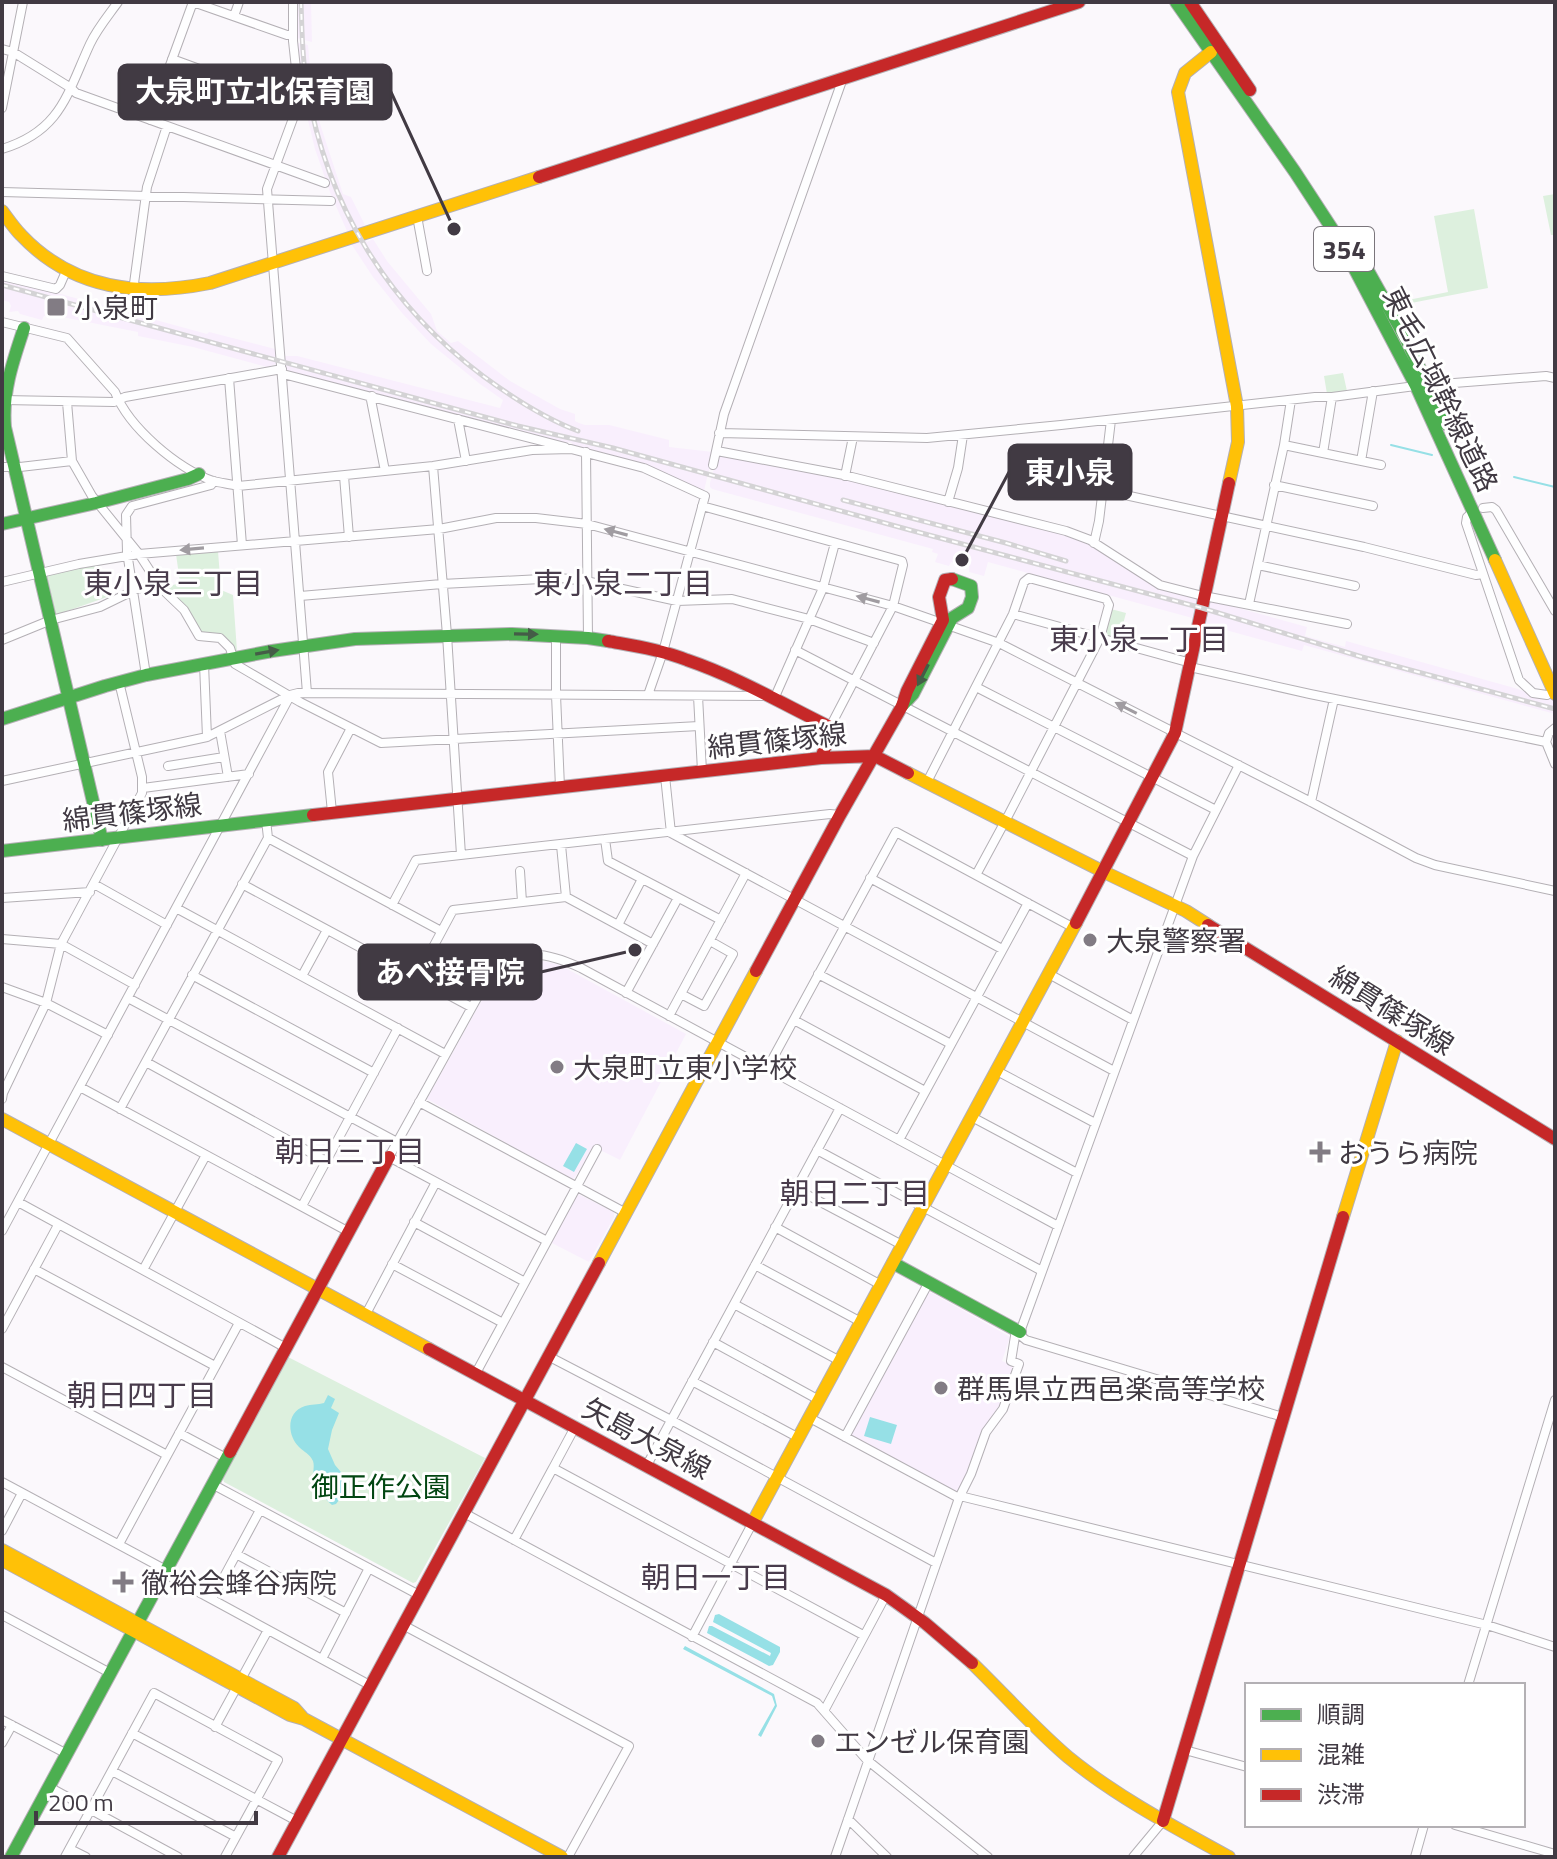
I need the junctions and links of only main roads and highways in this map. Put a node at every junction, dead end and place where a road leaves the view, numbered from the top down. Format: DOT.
graph roads {
  1 [pos="1079,2"];
  2 [pos="1176,2"];
  3 [pos="1190,2"];
  4 [pos="1211,52"];
  5 [pos="2,211"];
  6 [pos="24,328"];
  7 [pos="1422,386"];
  8 [pos="3,400"];
  9 [pos="8,467"];
  10 [pos="199,474"];
  11 [pos="1478,510"];
  12 [pos="26,519"];
  13 [pos="2,524"];
  14 [pos="945,624"];
  15 [pos="1555,670"];
  16 [pos="1551,694"];
  17 [pos="68,699"];
  18 [pos="2,719"];
  19 [pos="875,756"];
  20 [pos="821,758"];
  21 [pos="102,840"];
  22 [pos="2,851"];
  23 [pos="1104,872"];
  24 [pos="1397,1041"];
  25 [pos="2,1119"];
  26 [pos="1555,1139"];
  27 [pos="389,1157"];
  28 [pos="893,1263"];
  29 [pos="318,1288"];
  30 [pos="1018,1331"];
  31 [pos="526,1400"];
  32 [pos="753,1522"];
  33 [pos="2,1550"];
  34 [pos="2,1560"];
  35 [pos="136,1627"];
  36 [pos="342,1739"];
  37 [pos="1163,1821"];
  38 [pos="1210,1853"];
  39 [pos="11,1857"];
  40 [pos="278,1857"];
  41 [pos="565,1857"];
  42 [pos="1229,1857"];
  1 -- 5 [label="main road"];
  2 -- 4 [label="main road, 東毛広域幹線道路 / 354"];
  3 -- 7 [label="main road, 東毛広域幹線道路 / 354"];
  4 -- 7 [label="main road, 東毛広域幹線道路 / 354"];
  4 -- 23 [label="main road"];
  6 -- 8 [label="main road"];
  7 -- 11 [label="main road, 東毛広域幹線道路 / 354"];
  8 -- 9 [label="main road"];
  9 -- 12 [label="main road"];
  10 -- 12 [label="main road"];
  11 -- 15 [label="main road, 東毛広域幹線道路 / 354"];
  11 -- 16 [label="main road, 東毛広域幹線道路 / 354"];
  12 -- 13 [label="main road"];
  12 -- 17 [label="main road"];
  14 -- 19 [label="main road"];
  17 -- 18 [label="main road"];
  17 -- 20 [label="main road, one-way"];
  17 -- 21 [label="main road"];
  19 -- 20 [label="main road, 綿貫篠塚線"];
  19 -- 23 [label="main road, 綿貫篠塚線"];
  19 -- 31 [label="main road"];
  20 -- 21 [label="main road, 綿貫篠塚線"];
  21 -- 22 [label="main road, 綿貫篠塚線"];
  23 -- 24 [label="main road, 綿貫篠塚線"];
  23 -- 28 [label="main road"];
  24 -- 26 [label="main road, 綿貫篠塚線"];
  24 -- 37 [label="main road"];
  25 -- 29 [label="main road, 矢島大泉線"];
  27 -- 29 [label="main road"];
  28 -- 30 [label="main road"];
  28 -- 32 [label="main road"];
  29 -- 31 [label="main road, 矢島大泉線"];
  29 -- 35 [label="main road"];
  31 -- 32 [label="main road, 矢島大泉線"];
  31 -- 36 [label="main road"];
  32 -- 37 [label="main road, 矢島大泉線"];
  33 -- 35 [label="main road"];
  34 -- 35 [label="main road"];
  35 -- 36 [label="main road"];
  35 -- 39 [label="main road"];
  36 -- 40 [label="main road"];
  36 -- 41 [label="main road"];
  37 -- 38 [label="main road, 矢島大泉線"];
  38 -- 42 [label="main road, 矢島大泉線"];
}
